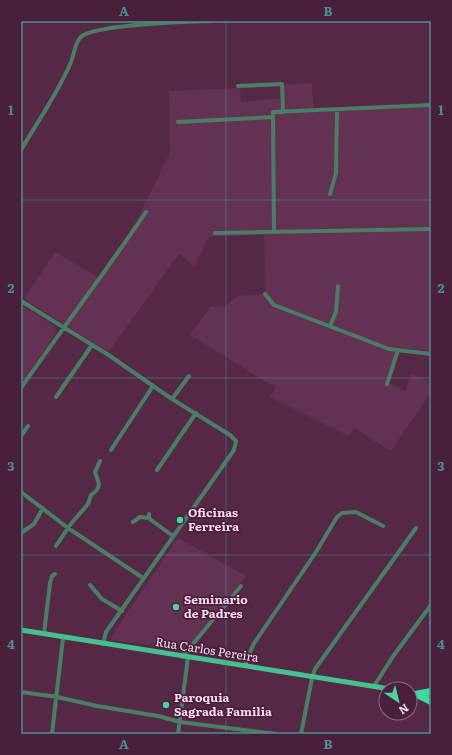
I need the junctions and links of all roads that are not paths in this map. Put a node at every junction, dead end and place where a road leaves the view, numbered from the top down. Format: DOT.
graph roads {
  1 [pos="210,21"];
  2 [pos="238,86"];
  3 [pos="431,105"];
  4 [pos="337,110"];
  5 [pos="283,112"];
  6 [pos="273,117"];
  7 [pos="178,122"];
  8 [pos="21,150"];
  9 [pos="330,194"];
  10 [pos="146,212"];
  11 [pos="431,229"];
  12 [pos="274,232"];
  13 [pos="215,233"];
  14 [pos="338,286"];
  15 [pos="265,294"];
  16 [pos="21,301"];
  17 [pos="330,326"];
  18 [pos="63,327"];
  19 [pos="92,345"];
  20 [pos="398,350"];
  21 [pos="431,354"];
  22 [pos="189,376"];
  23 [pos="387,384"];
  24 [pos="153,386"];
  25 [pos="21,388"];
  26 [pos="56,397"];
  27 [pos="172,399"];
  28 [pos="196,414"];
  29 [pos="28,426"];
  30 [pos="21,436"];
  31 [pos="111,450"];
  32 [pos="100,461"];
  33 [pos="158,470"];
  34 [pos="21,492"];
  35 [pos="43,508"];
  36 [pos="133,522"];
  37 [pos="383,526"];
  38 [pos="68,528"];
  39 [pos="416,528"];
  40 [pos="21,533"];
  41 [pos="173,536"];
  42 [pos="56,546"];
  43 [pos="55,574"];
  44 [pos="143,578"];
  45 [pos="90,585"];
  46 [pos="241,586"];
  47 [pos="431,605"];
  48 [pos="122,611"];
  49 [pos="21,630"];
  50 [pos="44,634"];
  51 [pos="63,638"];
  52 [pos="103,644"];
  53 [pos="182,656"];
  54 [pos="188,657"];
  55 [pos="245,666"];
  56 [pos="312,678"];
  57 [pos="374,686"];
  58 [pos="378,687"];
  59 [pos="431,690"];
  60 [pos="21,692"];
  61 [pos="418,693"];
  62 [pos="418,695"];
  63 [pos="57,697"];
  64 [pos="418,697"];
  65 [pos="431,697"];
  66 [pos="431,702"];
  67 [pos="180,722"];
  68 [pos="52,734"];
  69 [pos="178,734"];
  70 [pos="276,734"];
  71 [pos="302,734"];
  1 -- 8 [label="street"];
  2 -- 5 [label="street"];
  3 -- 4 [label="street"];
  4 -- 5 [label="street"];
  4 -- 9 [label="street"];
  5 -- 6 [label="street"];
  6 -- 7 [label="street"];
  6 -- 12 [label="street"];
  10 -- 18 [label="street"];
  11 -- 12 [label="street"];
  12 -- 13 [label="street"];
  14 -- 17 [label="street"];
  15 -- 17 [label="street"];
  16 -- 18 [label="street"];
  17 -- 20 [label="street"];
  18 -- 19 [label="street"];
  18 -- 25 [label="street"];
  19 -- 24 [label="street"];
  19 -- 26 [label="street"];
  20 -- 21 [label="street"];
  20 -- 23 [label="street"];
  22 -- 27 [label="street"];
  24 -- 27 [label="street"];
  24 -- 31 [label="street"];
  27 -- 28 [label="street"];
  28 -- 33 [label="street"];
  28 -- 41 [label="street"];
  29 -- 30 [label="street"];
  32 -- 38 [label="street"];
  34 -- 35 [label="street"];
  35 -- 38 [label="street"];
  35 -- 40 [label="street"];
  36 -- 41 [label="street"];
  37 -- 55 [label="street"];
  38 -- 42 [label="street"];
  38 -- 44 [label="street"];
  39 -- 56 [label="street"];
  41 -- 44 [label="street"];
  43 -- 50 [label="street"];
  44 -- 48 [label="street"];
  45 -- 48 [label="street"];
  46 -- 53 [label="street"];
  47 -- 57 [label="street"];
  48 -- 52 [label="street"];
  49 -- 50 [label="main road, Rua Carlos Pereira"];
  50 -- 51 [label="main road, Rua Carlos Pereira"];
  51 -- 52 [label="main road, Rua Carlos Pereira"];
  51 -- 63 [label="street"];
  52 -- 53 [label="main road, Rua Carlos Pereira"];
  53 -- 54 [label="main road, Rua Carlos Pereira"];
  54 -- 55 [label="main road, Rua Carlos Pereira"];
  54 -- 67 [label="street"];
  55 -- 56 [label="main road, Rua Carlos Pereira"];
  56 -- 57 [label="main road, Rua Carlos Pereira"];
  56 -- 71 [label="street"];
  57 -- 58 [label="main road, Rua Carlos Pereira"];
  59 -- 61 [label="highway"];
  60 -- 63 [label="street"];
  62 -- 65 [label="main road"];
  63 -- 67 [label="street"];
  63 -- 68 [label="street"];
  64 -- 66 [label="highway"];
  67 -- 69 [label="street"];
  67 -- 70 [label="street"];
}
